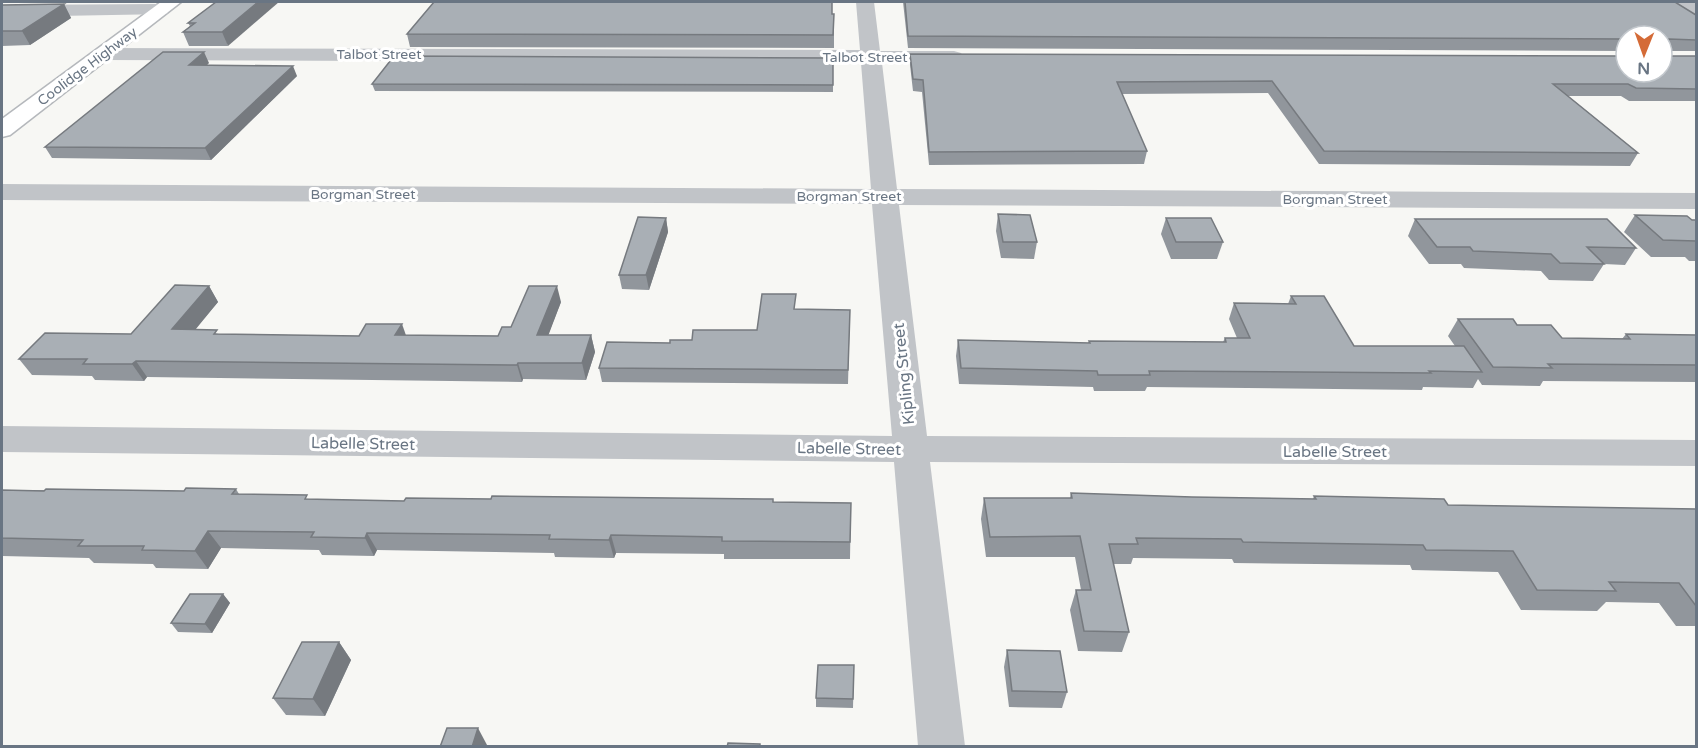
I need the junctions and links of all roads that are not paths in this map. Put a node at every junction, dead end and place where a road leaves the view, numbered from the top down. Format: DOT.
graph roads {
  1 [pos="865,2"];
  2 [pos="1684,2"];
  3 [pos="166,6"];
  4 [pos="1696,9"];
  5 [pos="2,11"];
  6 [pos="104,54"];
  7 [pos="870,57"];
  8 [pos="979,57"];
  9 [pos="2,130"];
  10 [pos="2,192"];
  11 [pos="886,196"];
  12 [pos="1696,201"];
  13 [pos="2,439"];
  14 [pos="910,449"];
  15 [pos="1696,453"];
  16 [pos="941,747"];
  1 -- 7 [label="street, Kipling Street"];
  2 -- 4 [label="street"];
  3 -- 5 [label="street"];
  3 -- 6 [label="main road, Coolidge Highway"];
  6 -- 7 [label="street, Talbot Street"];
  6 -- 9 [label="main road, Coolidge Highway"];
  7 -- 8 [label="street, Talbot Street"];
  7 -- 11 [label="street, Kipling Street"];
  10 -- 11 [label="street, Borgman Street"];
  11 -- 12 [label="street, Borgman Street"];
  11 -- 14 [label="street, Kipling Street"];
  13 -- 14 [label="street, Labelle Street"];
  14 -- 15 [label="street, Labelle Street"];
  14 -- 16 [label="street, Kipling Street"];
}
